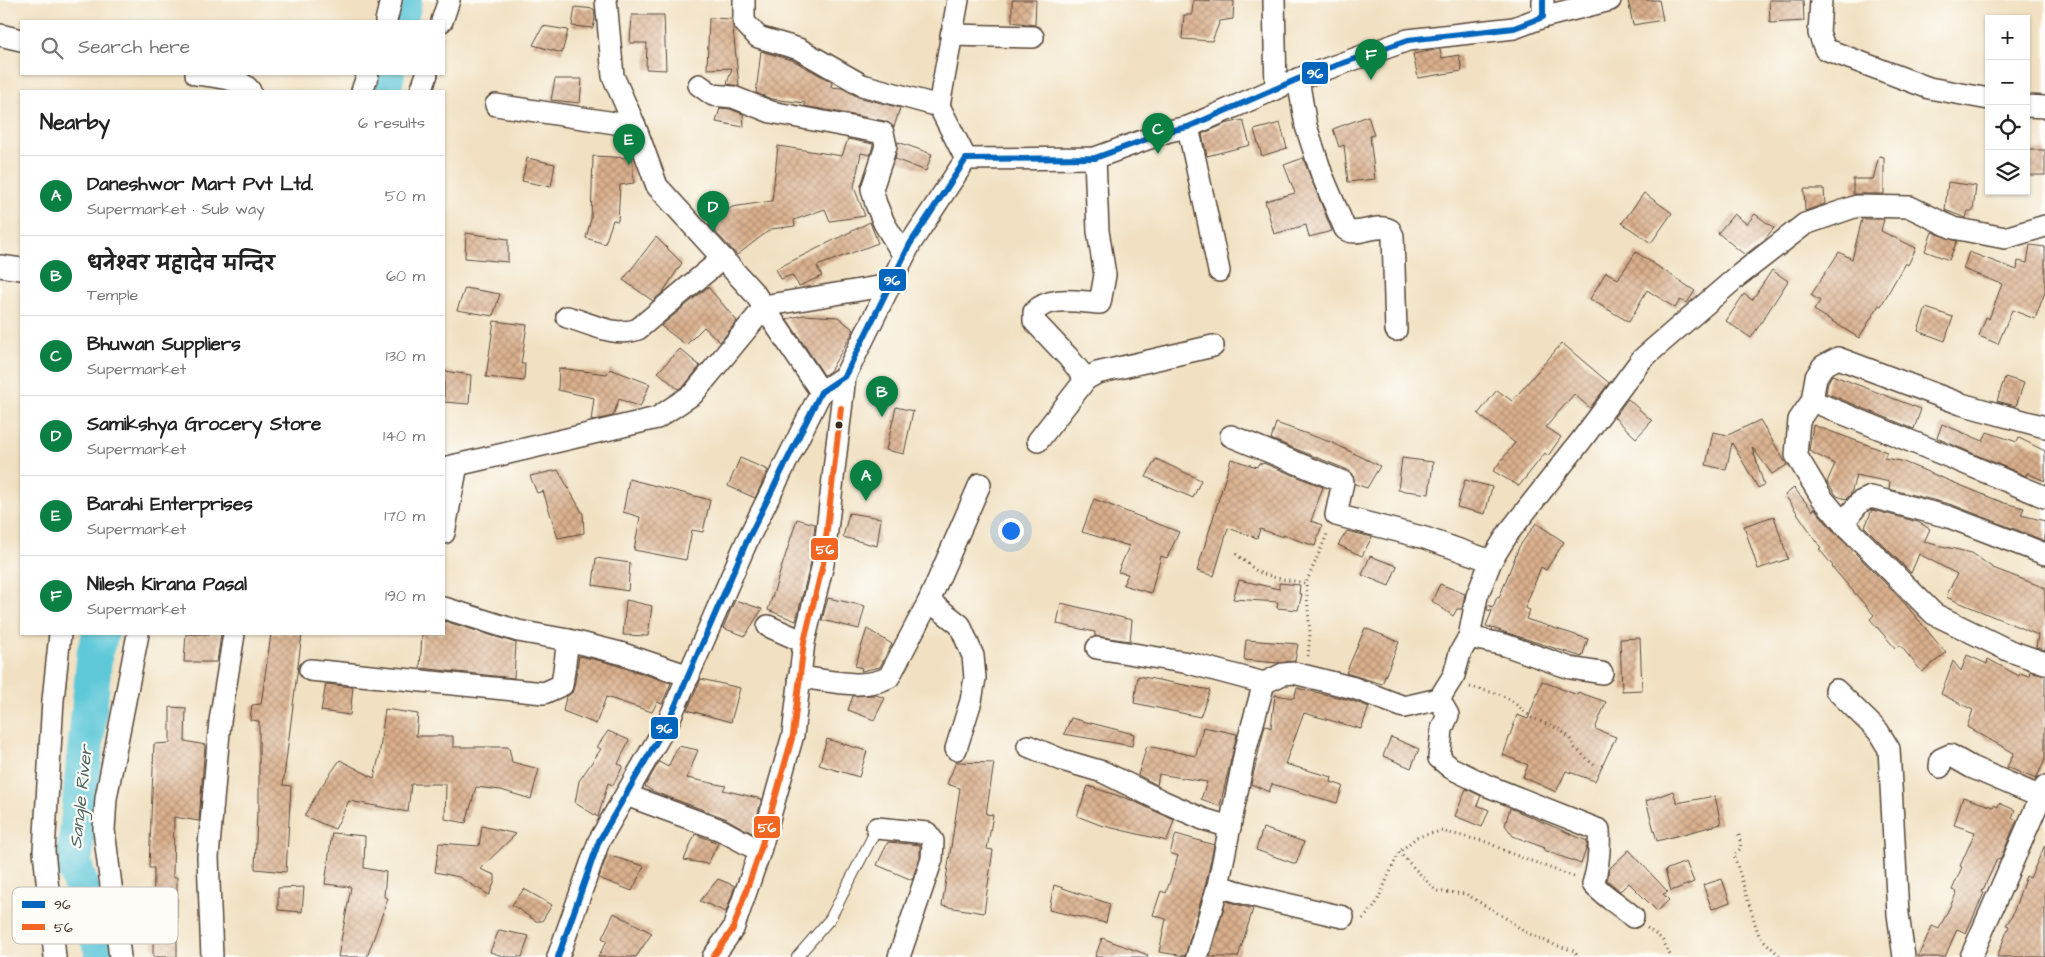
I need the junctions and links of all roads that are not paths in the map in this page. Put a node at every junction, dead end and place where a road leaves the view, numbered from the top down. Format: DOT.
graph roads {
  1 [pos="391,0"];
  2 [pos="449,0"];
  3 [pos="606,0"];
  4 [pos="744,0"];
  5 [pos="958,0"];
  6 [pos="1274,0"];
  7 [pos="1610,0"];
  8 [pos="1822,0"];
  9 [pos="1542,8"];
  10 [pos="386,20"];
  11 [pos="442,20"];
  12 [pos="0,35"];
  13 [pos="952,35"];
  14 [pos="1033,37"];
  15 [pos="20,40"];
  16 [pos="202,75"];
  17 [pos="368,75"];
  18 [pos="427,75"];
  19 [pos="1298,79"];
  20 [pos="699,85"];
  21 [pos="1276,89"];
  22 [pos="249,90"];
  23 [pos="362,90"];
  24 [pos="422,90"];
  25 [pos="1985,98"];
  26 [pos="496,105"];
  27 [pos="939,106"];
  28 [pos="2030,106"];
  29 [pos="2045,107"];
  30 [pos="635,126"];
  31 [pos="1188,126"];
  32 [pos="1094,158"];
  33 [pos="966,159"];
  34 [pos="2045,226"];
  35 [pos="904,256"];
  36 [pos="723,258"];
  37 [pos="0,266"];
  38 [pos="20,270"];
  39 [pos="1219,271"];
  40 [pos="890,285"];
  41 [pos="764,307"];
  42 [pos="567,317"];
  43 [pos="1396,330"];
  44 [pos="1213,346"];
  45 [pos="845,376"];
  46 [pos="1086,379"];
  47 [pos="821,392"];
  48 [pos="1812,401"];
  49 [pos="2045,427"];
  50 [pos="1231,436"];
  51 [pos="1038,441"];
  52 [pos="450,466"];
  53 [pos="980,484"];
  54 [pos="2045,497"];
  55 [pos="445,522"];
  56 [pos="1843,523"];
  57 [pos="2045,554"];
  58 [pos="1491,561"];
  59 [pos="929,601"];
  60 [pos="445,608"];
  61 [pos="768,626"];
  62 [pos="60,635"];
  63 [pos="138,635"];
  64 [pos="234,635"];
  65 [pos="1469,637"];
  66 [pos="568,640"];
  67 [pos="804,642"];
  68 [pos="1097,648"];
  69 [pos="2045,663"];
  70 [pos="310,670"];
  71 [pos="1602,673"];
  72 [pos="689,676"];
  73 [pos="799,677"];
  74 [pos="1264,683"];
  75 [pos="1836,690"];
  76 [pos="1439,698"];
  77 [pos="1028,746"];
  78 [pos="956,749"];
  79 [pos="1940,767"];
  80 [pos="2043,792"];
  81 [pos="626,795"];
  82 [pos="1230,827"];
  83 [pos="877,828"];
  84 [pos="760,851"];
  85 [pos="1218,886"];
  86 [pos="48,887"];
  87 [pos="111,887"];
  88 [pos="1343,917"];
  89 [pos="1633,917"];
  90 [pos="54,944"];
  91 [pos="118,944"];
  92 [pos="55,957"];
  93 [pos="120,957"];
  94 [pos="212,957"];
  95 [pos="558,957"];
  96 [pos="713,957"];
  97 [pos="797,957"];
  98 [pos="900,957"];
  99 [pos="1197,957"];
  100 [pos="1904,957"];
  101 [pos="1971,957"];
  1 -- 10 [label="street"];
  2 -- 11 [label="street"];
  3 -- 30 [label="street"];
  4 -- 27 [label="street"];
  5 -- 13 [label="street"];
  6 -- 21 [label="street"];
  7 -- 9 [label="street"];
  8 -- 25 [label="street"];
  9 -- 19 [label="street"];
  12 -- 15 [label="street"];
  13 -- 14 [label="street"];
  13 -- 27 [label="street"];
  16 -- 22 [label="street"];
  17 -- 23 [label="street"];
  18 -- 24 [label="street"];
  19 -- 21 [label="street"];
  19 -- 43 [label="street"];
  20 -- 35 [label="street"];
  21 -- 31 [label="street"];
  26 -- 30 [label="street"];
  27 -- 33 [label="street"];
  28 -- 29 [label="street"];
  30 -- 36 [label="street"];
  31 -- 32 [label="street"];
  31 -- 39 [label="street"];
  32 -- 33 [label="street"];
  32 -- 46 [label="street"];
  33 -- 35 [label="street"];
  34 -- 58 [label="street"];
  35 -- 40 [label="street"];
  36 -- 41 [label="street"];
  36 -- 42 [label="street"];
  37 -- 38 [label="street"];
  40 -- 41 [label="street"];
  40 -- 45 [label="street"];
  41 -- 47 [label="street"];
  41 -- 52 [label="street"];
  44 -- 46 [label="street"];
  45 -- 47 [label="street"];
  45 -- 67 [label="street"];
  46 -- 51 [label="street"];
  47 -- 72 [label="street"];
  48 -- 49 [label="street"];
  48 -- 54 [label="street"];
  48 -- 56 [label="street"];
  50 -- 58 [label="street"];
  52 -- 55 [label="street"];
  53 -- 59 [label="street"];
  56 -- 57 [label="street"];
  56 -- 69 [label="street"];
  58 -- 65 [label="street"];
  59 -- 73 [label="street"];
  59 -- 78 [label="street"];
  60 -- 66 [label="street"];
  61 -- 67 [label="street"];
  62 -- 86 [label="street"];
  63 -- 87 [label="street"];
  64 -- 94 [label="street"];
  65 -- 71 [label="street"];
  65 -- 76 [label="street"];
  66 -- 70 [label="street"];
  66 -- 72 [label="street"];
  67 -- 73 [label="street"];
  68 -- 74 [label="street"];
  72 -- 81 [label="street"];
  73 -- 84 [label="street"];
  74 -- 76 [label="street"];
  74 -- 82 [label="street"];
  75 -- 100 [label="street"];
  76 -- 89 [label="street"];
  77 -- 82 [label="street"];
  79 -- 80 [label="street"];
  80 -- 101 [label="street"];
  81 -- 84 [label="street"];
  81 -- 95 [label="street"];
  82 -- 85 [label="street"];
  83 -- 97 [label="lane"];
  83 -- 98 [label="street"];
  84 -- 96 [label="street"];
  85 -- 88 [label="street"];
  85 -- 99 [label="street"];
  90 -- 92 [label="street"];
  91 -- 93 [label="street"];
}
